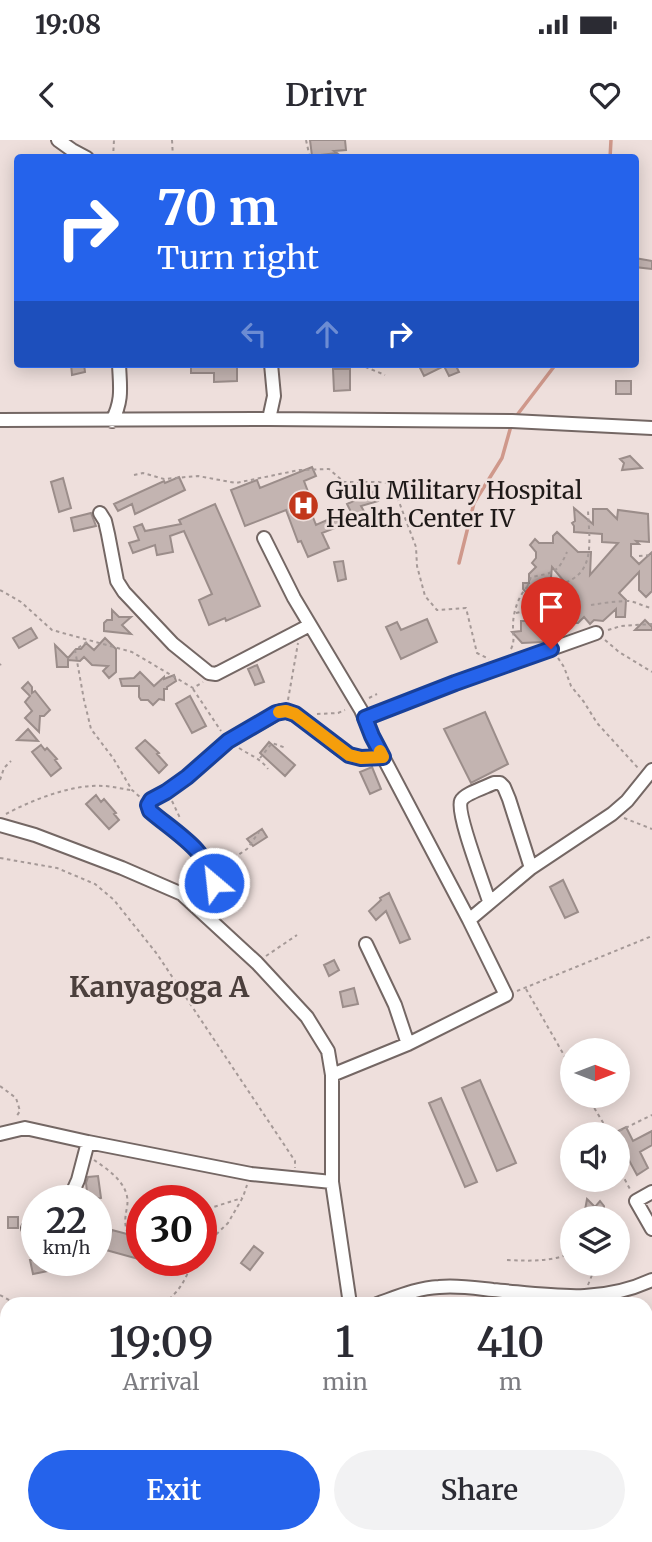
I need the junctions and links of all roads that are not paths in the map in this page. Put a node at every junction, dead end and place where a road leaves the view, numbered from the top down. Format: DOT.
graph roads {
  1 [pos="58,140"];
  2 [pos="80,154"];
  3 [pos="119,368"];
  4 [pos="271,368"];
  5 [pos="269,419"];
  6 [pos="0,421"];
  7 [pos="113,421"];
  8 [pos="652,428"];
  9 [pos="100,513"];
  10 [pos="264,538"];
  11 [pos="305,628"];
  12 [pos="596,633"];
  13 [pos="365,718"];
  14 [pos="383,757"];
  15 [pos="649,773"];
  16 [pos="3,820"];
  17 [pos="531,868"];
  18 [pos="489,901"];
  19 [pos="209,919"];
  20 [pos="469,920"];
  21 [pos="366,944"];
  22 [pos="408,1044"];
  23 [pos="332,1075"];
  24 [pos="0,1134"];
  25 [pos="86,1148"];
  26 [pos="78,1180"];
  27 [pos="332,1182"];
  28 [pos="76,1185"];
  29 [pos="78,1185"];
  30 [pos="652,1192"];
  31 [pos="652,1229"];
  32 [pos="652,1280"];
  33 [pos="349,1297"];
  34 [pos="396,1297"];
  35 [pos="569,1297"];
  36 [pos="585,1297"];
  1 -- 2 [label="street"];
  3 -- 7 [label="street"];
  4 -- 5 [label="street"];
  5 -- 7 [label="street"];
  5 -- 8 [label="street"];
  6 -- 7 [label="street"];
  9 -- 11 [label="street"];
  10 -- 11 [label="street"];
  11 -- 13 [label="street"];
  12 -- 13 [label="street"];
  13 -- 14 [label="street"];
  14 -- 19 [label="street"];
  14 -- 20 [label="street"];
  15 -- 17 [label="street"];
  16 -- 19 [label="street"];
  17 -- 18 [label="street"];
  17 -- 18 [label="street"];
  18 -- 20 [label="street"];
  19 -- 23 [label="street"];
  20 -- 22 [label="street"];
  21 -- 22 [label="street"];
  22 -- 23 [label="street"];
  23 -- 27 [label="street"];
  24 -- 25 [label="street"];
  25 -- 26 [label="street"];
  25 -- 27 [label="street"];
  26 -- 28 [label="street"];
  26 -- 29 [label="street"];
  27 -- 33 [label="street"];
  30 -- 31 [label="street"];
  32 -- 36 [label="street"];
  34 -- 35 [label="street"];
}
